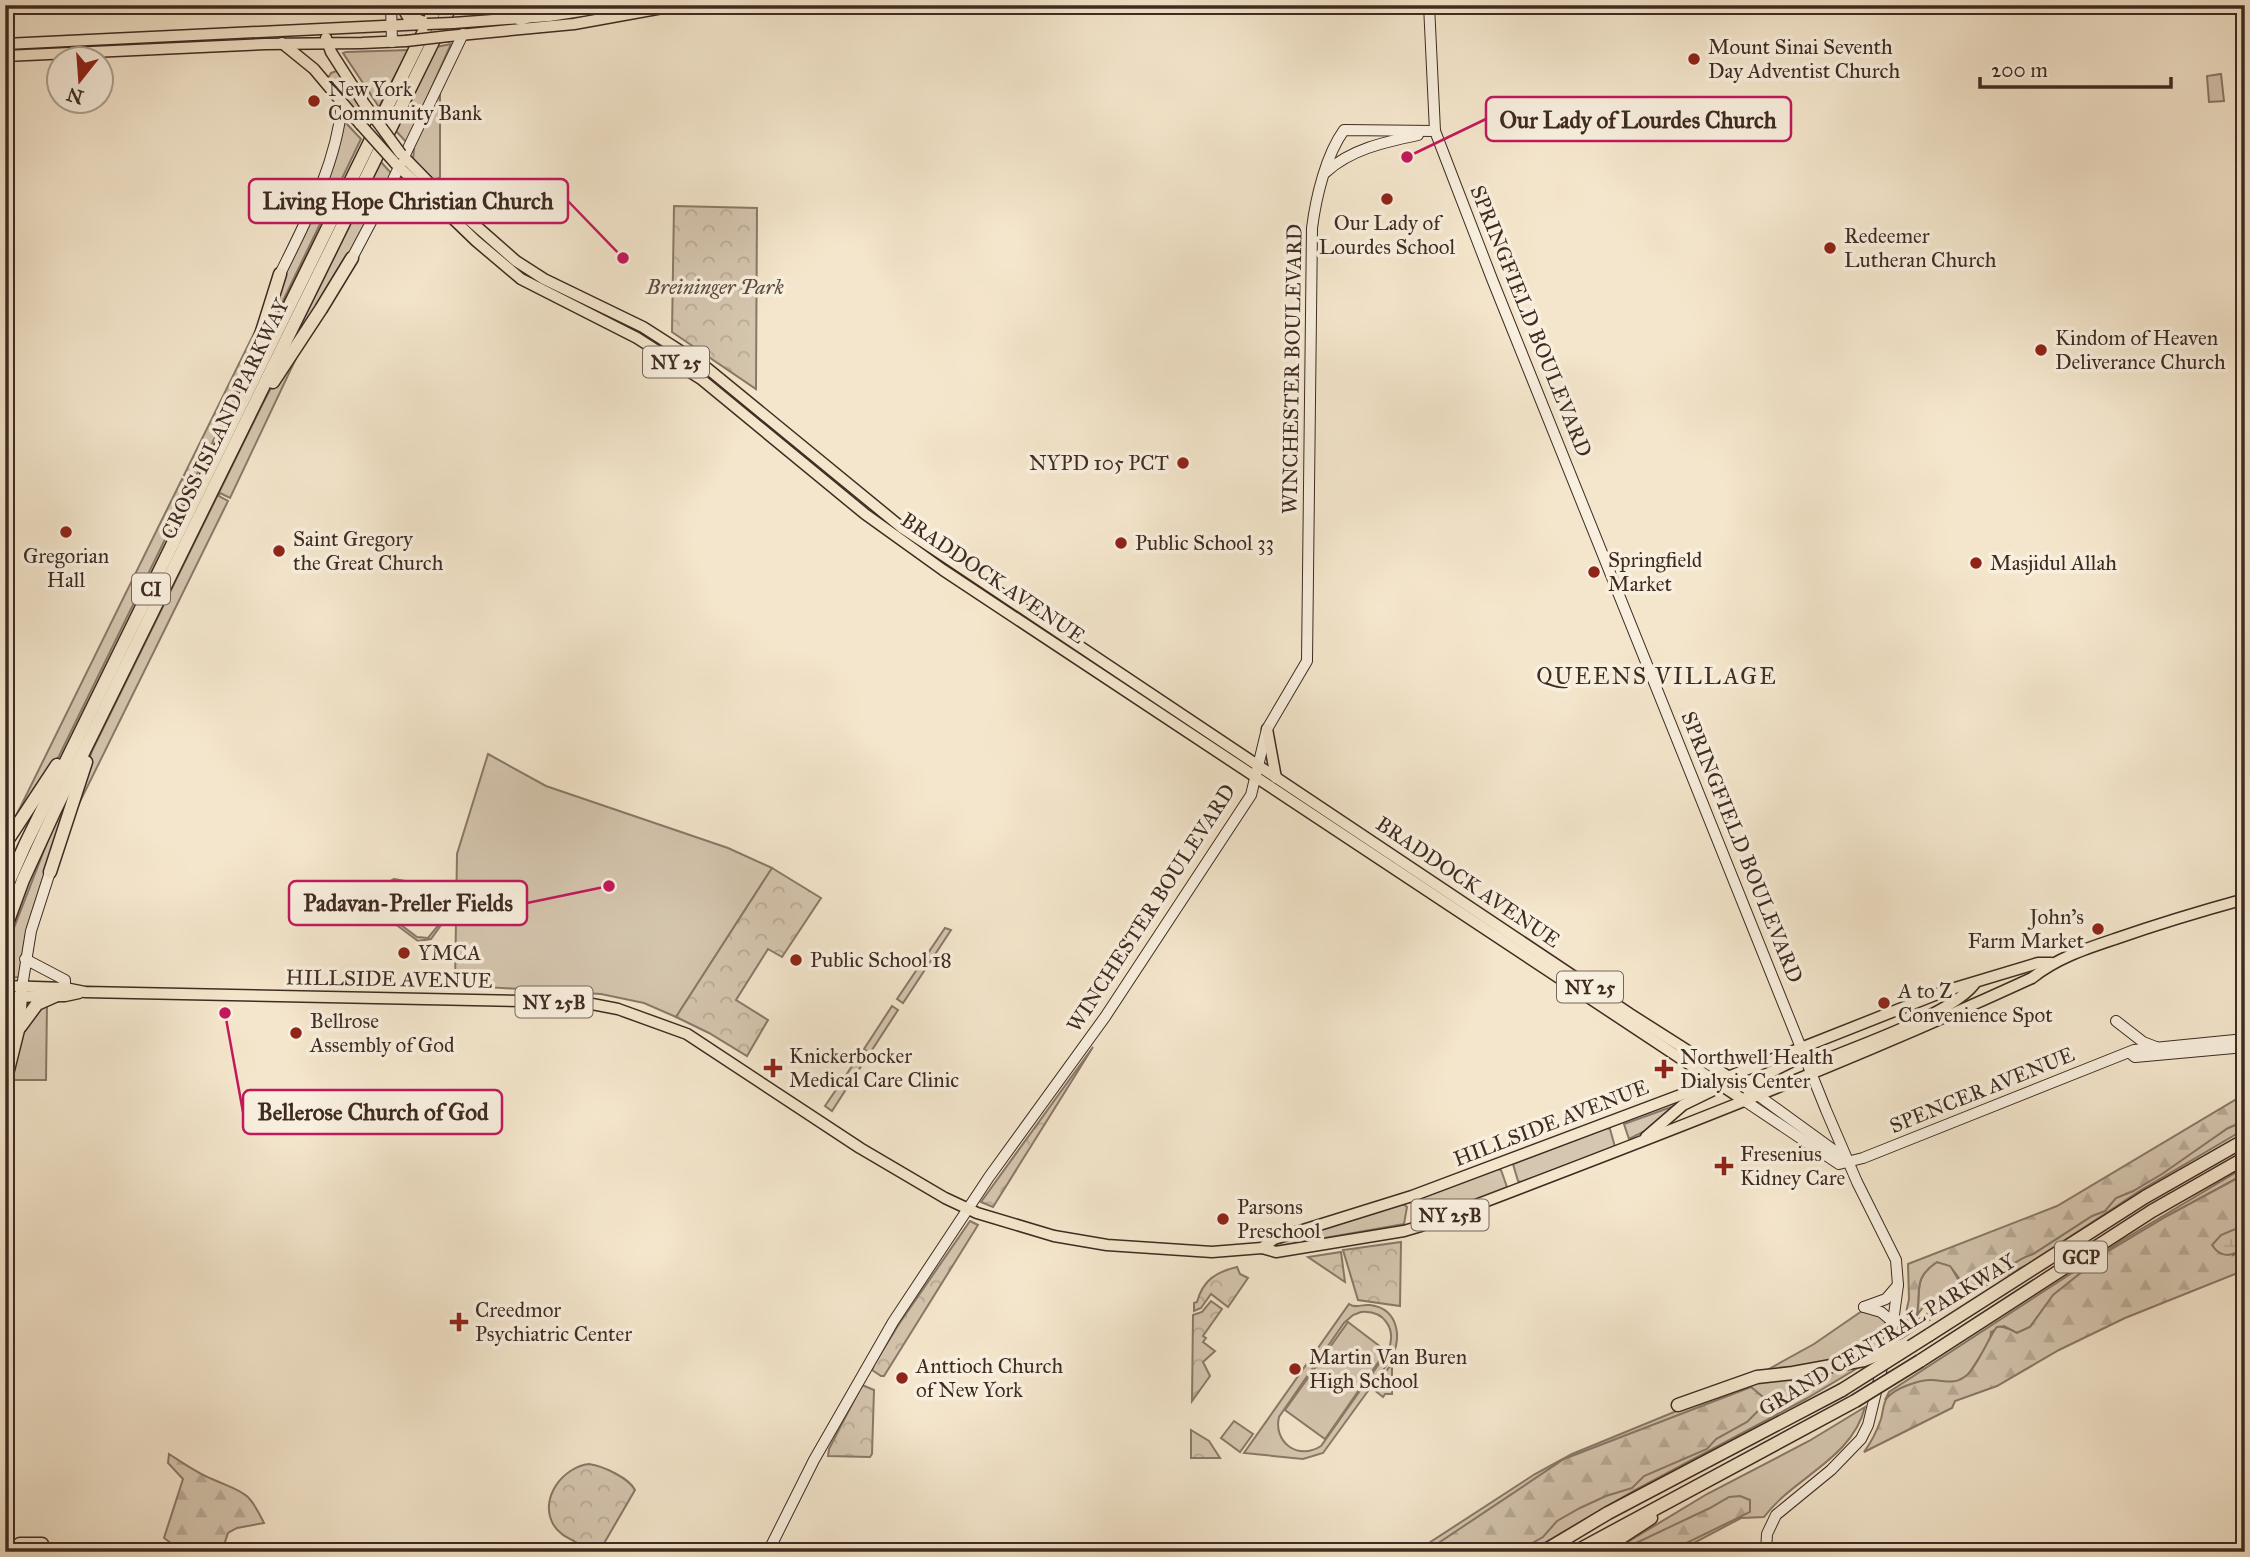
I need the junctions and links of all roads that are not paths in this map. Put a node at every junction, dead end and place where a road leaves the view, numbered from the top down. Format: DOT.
graph roads {
  1 [pos="391,5"];
  2 [pos="402,5"];
  3 [pos="437,5"];
  4 [pos="451,5"];
  5 [pos="562,5"];
  6 [pos="619,5"];
  7 [pos="679,5"];
  8 [pos="1429,5"];
  9 [pos="590,12"];
  10 [pos="520,19"];
  11 [pos="419,23"];
  12 [pos="391,26"];
  13 [pos="324,29"];
  14 [pos="292,31"];
  15 [pos="463,34"];
  16 [pos="189,36"];
  17 [pos="256,39"];
  18 [pos="392,42"];
  19 [pos="282,43"];
  20 [pos="5,44"];
  21 [pos="328,44"];
  22 [pos="156,49"];
  23 [pos="5,56"];
  24 [pos="342,68"];
  25 [pos="324,82"];
  26 [pos="342,104"];
  27 [pos="1436,131"];
  28 [pos="400,160"];
  29 [pos="1326,172"];
  30 [pos="415,183"];
  31 [pos="389,188"];
  32 [pos="352,258"];
  33 [pos="280,274"];
  34 [pos="229,443"];
  35 [pos="112,693"];
  36 [pos="1267,729"];
  37 [pos="77,740"];
  38 [pos="1257,770"];
  39 [pos="1276,778"];
  40 [pos="5,844"];
  41 [pos="50,872"];
  42 [pos="1438,884"];
  43 [pos="5,890"];
  44 [pos="1431,894"];
  45 [pos="2245,900"];
  46 [pos="5,929"];
  47 [pos="25,959"];
  48 [pos="2051,963"];
  49 [pos="1975,983"];
  50 [pos="12,992"];
  51 [pos="60,992"];
  52 [pos="2116,1021"];
  53 [pos="18,1030"];
  54 [pos="2245,1039"];
  55 [pos="2156,1047"];
  56 [pos="2245,1047"];
  57 [pos="2130,1053"];
  58 [pos="1807,1061"];
  59 [pos="1728,1076"];
  60 [pos="5,1082"];
  61 [pos="1719,1085"];
  62 [pos="1751,1096"];
  63 [pos="1832,1123"];
  64 [pos="1805,1129"];
  65 [pos="2245,1140"];
  66 [pos="1638,1144"];
  67 [pos="2245,1158"];
  68 [pos="1849,1162"];
  69 [pos="967,1209"];
  70 [pos="1262,1248"];
  71 [pos="1898,1285"];
  72 [pos="1893,1322"];
  73 [pos="1929,1335"];
  74 [pos="1678,1405"];
  75 [pos="1790,1437"];
  76 [pos="5,1537"];
  77 [pos="42,1545"];
  78 [pos="6,1552"];
  79 [pos="768,1552"];
  80 [pos="1543,1552"];
  81 [pos="1575,1552"];
  82 [pos="1599,1552"];
  83 [pos="1766,1552"];
  1 -- 12 [label="main road"];
  2 -- 11 [label="highway"];
  3 -- 34 [label="highway, CROSS ISLAND PARKWAY / CI"];
  4 -- 34 [label="highway, CROSS ISLAND PARKWAY / CI"];
  5 -- 10 [label="highway"];
  6 -- 9 [label="main road"];
  7 -- 9 [label="main road"];
  8 -- 27 [label="main road, SPRINGFIELD BOULEVARD"];
  9 -- 10 [label="main road"];
  9 -- 15 [label="main road"];
  10 -- 11 [label="main road, bridge"];
  11 -- 12 [label="main road"];
  12 -- 13 [label="main road"];
  12 -- 18 [label="main road"];
  13 -- 14 [label="main road"];
  13 -- 21 [label="main road, BRADDOCK AVENUE / NY 25"];
  14 -- 17 [label="main road"];
  14 -- 19 [label="main road"];
  15 -- 18 [label="main road, bridge"];
  15 -- 28 [label="main road"];
  16 -- 17 [label="main road"];
  16 -- 20 [label="main road"];
  16 -- 22 [label="main road"];
  17 -- 19 [label="main road"];
  17 -- 22 [label="main road"];
  18 -- 21 [label="main road"];
  19 -- 21 [label="main road"];
  19 -- 25 [label="main road, BRADDOCK AVENUE / NY 25"];
  21 -- 24 [label="main road, BRADDOCK AVENUE / NY 25"];
  22 -- 23 [label="main road"];
  24 -- 25 [label="main road"];
  24 -- 28 [label="main road, BRADDOCK AVENUE / NY 25, bridge"];
  25 -- 26 [label="main road, BRADDOCK AVENUE / NY 25"];
  26 -- 28 [label="main road, BRADDOCK AVENUE / NY 25, bridge"];
  26 -- 33 [label="main road, CROSS ISLAND PARKWAY"];
  27 -- 29 [label="main road"];
  27 -- 29 [label="main road, WINCHESTER BOULEVARD"];
  27 -- 58 [label="main road, SPRINGFIELD BOULEVARD"];
  28 -- 30 [label="main road, BRADDOCK AVENUE / NY 25"];
  28 -- 31 [label="main road"];
  28 -- 38 [label="main road, BRADDOCK AVENUE / NY 25"];
  29 -- 36 [label="main road, WINCHESTER BOULEVARD"];
  30 -- 31 [label="main road"];
  30 -- 38 [label="main road, BRADDOCK AVENUE / NY 25"];
  31 -- 32 [label="main road"];
  32 -- 34 [label="highway"];
  33 -- 34 [label="highway"];
  34 -- 35 [label="highway, CROSS ISLAND PARKWAY / CI"];
  34 -- 37 [label="highway, CROSS ISLAND PARKWAY / CI"];
  35 -- 41 [label="highway"];
  35 -- 46 [label="highway, CROSS ISLAND PARKWAY / CI"];
  36 -- 38 [label="main road, WINCHESTER BOULEVARD"];
  36 -- 39 [label="main road"];
  37 -- 40 [label="highway"];
  37 -- 43 [label="highway, CROSS ISLAND PARKWAY / CI"];
  38 -- 39 [label="main road, BRADDOCK AVENUE / NY 25"];
  38 -- 44 [label="main road, BRADDOCK AVENUE / NY 25"];
  38 -- 69 [label="main road, WINCHESTER BOULEVARD"];
  39 -- 42 [label="main road, BRADDOCK AVENUE / NY 25"];
  41 -- 47 [label="main road"];
  42 -- 44 [label="main road"];
  42 -- 59 [label="main road, BRADDOCK AVENUE / NY 25"];
  44 -- 61 [label="main road, BRADDOCK AVENUE / NY 25"];
  45 -- 48 [label="main road, HILLSIDE AVENUE"];
  47 -- 50 [label="main road"];
  47 -- 51 [label="main road"];
  48 -- 49 [label="main road, HILLSIDE AVENUE"];
  48 -- 58 [label="main road, HILLSIDE AVENUE"];
  49 -- 58 [label="main road, HILLSIDE AVENUE"];
  49 -- 58 [label="main road"];
  50 -- 51 [label="main road, HILLSIDE AVENUE / NY 25B"];
  50 -- 53 [label="highway"];
  51 -- 53 [label="highway"];
  51 -- 69 [label="main road, HILLSIDE AVENUE / NY 25B"];
  52 -- 55 [label="main road"];
  53 -- 60 [label="highway"];
  54 -- 55 [label="main road, SPENCER AVENUE"];
  55 -- 57 [label="main road, SPENCER AVENUE"];
  56 -- 57 [label="main road, SPENCER AVENUE"];
  57 -- 68 [label="main road, SPENCER AVENUE"];
  58 -- 59 [label="main road, HILLSIDE AVENUE"];
  58 -- 62 [label="main road, HILLSIDE AVENUE"];
  58 -- 62 [label="main road"];
  58 -- 63 [label="main road, SPRINGFIELD BOULEVARD"];
  59 -- 61 [label="main road"];
  59 -- 62 [label="main road, BRADDOCK AVENUE"];
  61 -- 62 [label="main road, BRADDOCK AVENUE / NY 25"];
  61 -- 66 [label="main road"];
  61 -- 70 [label="main road, HILLSIDE AVENUE / NY 25B"];
  62 -- 64 [label="main road, BRADDOCK AVENUE"];
  62 -- 66 [label="main road, HILLSIDE AVENUE / NY 25B"];
  62 -- 68 [label="main road, BRADDOCK AVENUE"];
  63 -- 64 [label="main road"];
  63 -- 68 [label="main road, SPRINGFIELD BOULEVARD"];
  64 -- 68 [label="main road, BRADDOCK AVENUE"];
  65 -- 73 [label="highway, GRAND CENTRAL PARKWAY / GCP"];
  66 -- 70 [label="main road, HILLSIDE AVENUE / NY 25B"];
  67 -- 75 [label="highway, GRAND CENTRAL PARKWAY / GCP, bridge"];
  68 -- 71 [label="main road, SPRINGFIELD BOULEVARD"];
  69 -- 70 [label="main road, HILLSIDE AVENUE / NY 25B"];
  69 -- 79 [label="main road, WINCHESTER BOULEVARD"];
  71 -- 72 [label="main road, SPRINGFIELD BOULEVARD"];
  71 -- 72 [label="main road"];
  72 -- 83 [label="main road, SPRINGFIELD BOULEVARD"];
  73 -- 74 [label="highway, bridge"];
  73 -- 80 [label="highway, GRAND CENTRAL PARKWAY / GCP, bridge"];
  75 -- 81 [label="highway, GRAND CENTRAL PARKWAY / GCP"];
  75 -- 82 [label="highway"];
  76 -- 77 [label="highway"];
  77 -- 78 [label="highway"];
}
